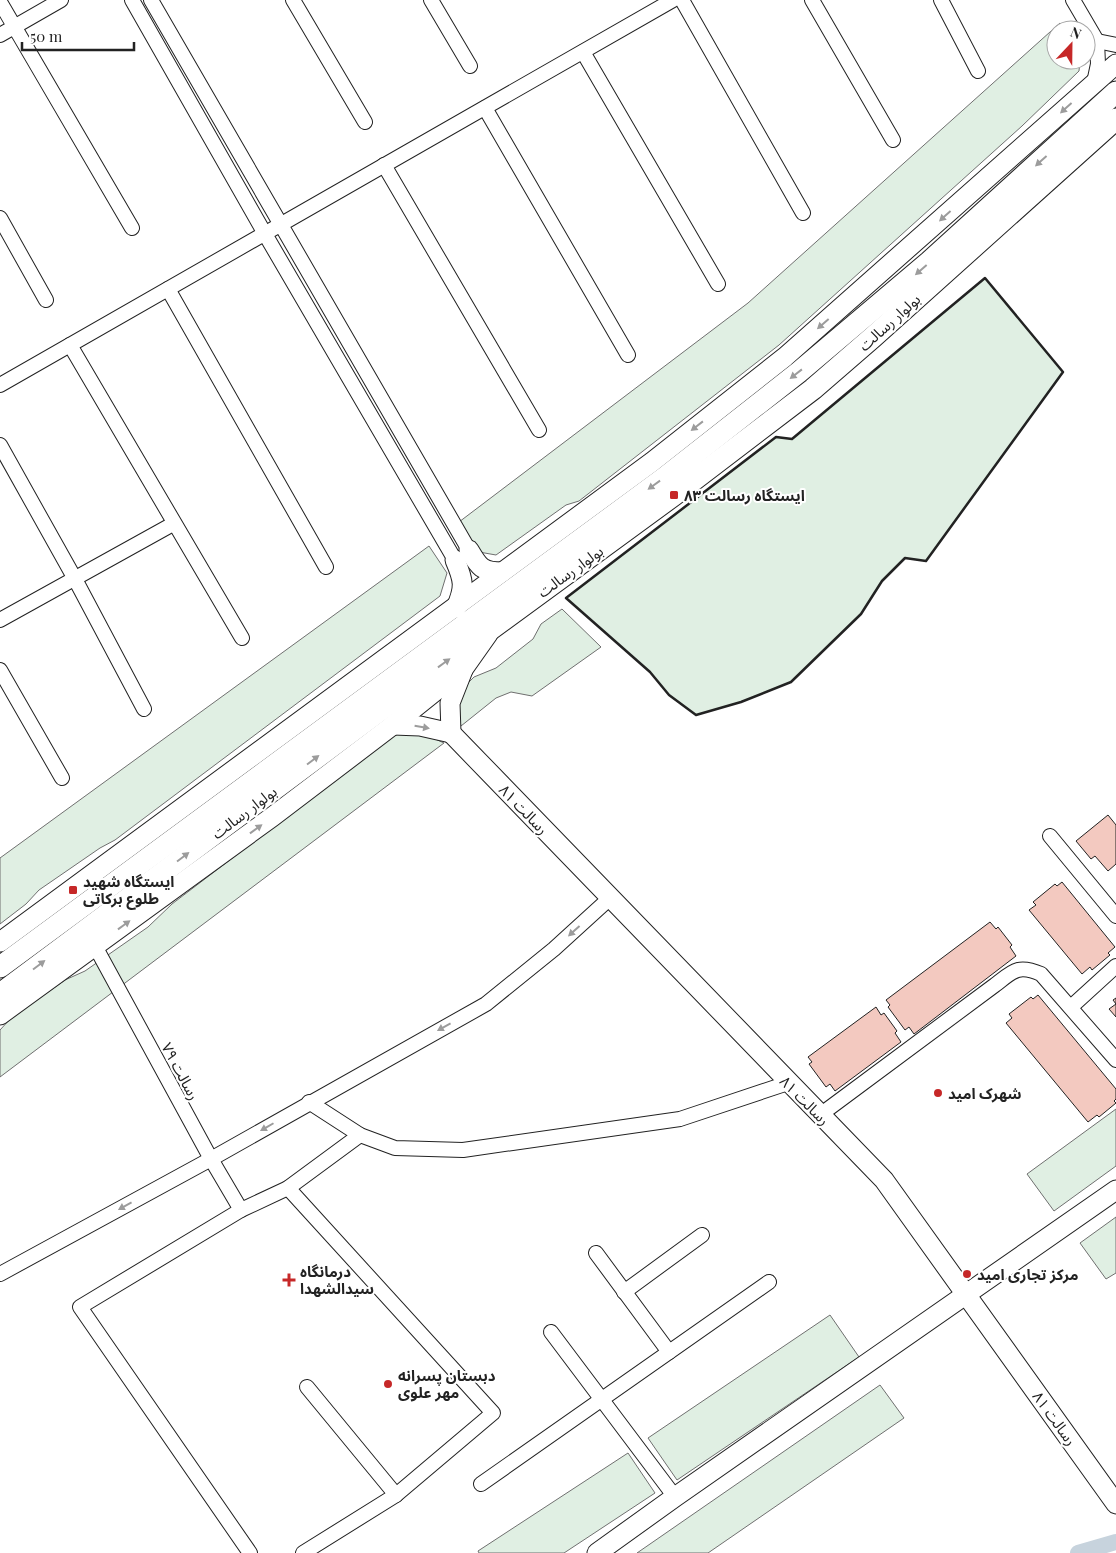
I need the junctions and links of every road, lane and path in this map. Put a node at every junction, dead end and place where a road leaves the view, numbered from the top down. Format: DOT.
graph roads {
  1 [pos="61,0"];
  2 [pos="132,0"];
  3 [pos="151,0"];
  4 [pos="293,0"];
  5 [pos="432,0"];
  6 [pos="673,0"];
  7 [pos="682,0"];
  8 [pos="812,0"];
  9 [pos="941,0"];
  10 [pos="1073,0"];
  11 [pos="0,2"];
  12 [pos="14,27"];
  13 [pos="0,35"];
  14 [pos="1097,41"];
  15 [pos="1116,44"];
  16 [pos="583,52"];
  17 [pos="1116,64"];
  18 [pos="470,66"];
  19 [pos="978,71"];
  20 [pos="1094,83"];
  21 [pos="1116,92"];
  22 [pos="485,108"];
  23 [pos="1116,119"];
  24 [pos="365,122"];
  25 [pos="893,140"];
  26 [pos="384,165"];
  27 [pos="803,214"];
  28 [pos="0,218"];
  29 [pos="282,224"];
  30 [pos="132,228"];
  31 [pos="265,234"];
  32 [pos="718,284"];
  33 [pos="168,289"];
  34 [pos="46,300"];
  35 [pos="70,345"];
  36 [pos="628,355"];
  37 [pos="0,385"];
  38 [pos="539,430"];
  39 [pos="0,445"];
  40 [pos="174,524"];
  41 [pos="462,555"];
  42 [pos="326,567"];
  43 [pos="502,572"];
  44 [pos="75,579"];
  45 [pos="456,608"];
  46 [pos="0,620"];
  47 [pos="492,628"];
  48 [pos="242,638"];
  49 [pos="464,668"];
  50 [pos="0,670"];
  51 [pos="144,709"];
  52 [pos="393,725"];
  53 [pos="451,734"];
  54 [pos="62,778"];
  55 [pos="1050,836"];
  56 [pos="610,898"];
  57 [pos="1116,916"];
  58 [pos="0,942"];
  59 [pos="95,946"];
  60 [pos="1116,966"];
  61 [pos="0,967"];
  62 [pos="0,994"];
  63 [pos="1072,1007"];
  64 [pos="0,1015"];
  65 [pos="1116,1060"];
  66 [pos="788,1083"];
  67 [pos="309,1102"];
  68 [pos="820,1115"];
  69 [pos="360,1134"];
  70 [pos="211,1159"];
  71 [pos="288,1188"];
  72 [pos="1116,1190"];
  73 [pos="242,1210"];
  74 [pos="702,1235"];
  75 [pos="596,1253"];
  76 [pos="0,1274"];
  77 [pos="768,1282"];
  78 [pos="624,1292"];
  79 [pos="967,1295"];
  80 [pos="551,1332"];
  81 [pos="669,1352"];
  82 [pos="307,1387"];
  83 [pos="602,1399"];
  84 [pos="481,1484"];
  85 [pos="396,1495"];
  86 [pos="675,1497"];
  87 [pos="1116,1504"];
  88 [pos="250,1553"];
  89 [pos="303,1553"];
  90 [pos="597,1553"];
  1 -- 12 [label="street"];
  2 -- 31 [label="street"];
  3 -- 29 [label="street"];
  4 -- 24 [label="street"];
  5 -- 18 [label="street"];
  6 -- 16 [label="street"];
  7 -- 27 [label="street"];
  8 -- 25 [label="street"];
  9 -- 19 [label="street"];
  10 -- 14 [label="street"];
  11 -- 12 [label="street"];
  12 -- 13 [label="street"];
  12 -- 30 [label="street"];
  14 -- 15 [label="street"];
  14 -- 20 [label="street"];
  16 -- 22 [label="street"];
  16 -- 32 [label="street"];
  17 -- 20 [label="street"];
  20 -- 43 [label="street, one-way"];
  21 -- 61 [label="main road, بولوار رسالت, one-way"];
  22 -- 26 [label="street"];
  22 -- 36 [label="street"];
  23 -- 47 [label="main road, بولوار رسالت"];
  26 -- 29 [label="street"];
  26 -- 38 [label="street"];
  28 -- 34 [label="street"];
  29 -- 31 [label="street"];
  29 -- 41 [label="street"];
  31 -- 33 [label="street"];
  31 -- 41 [label="street"];
  33 -- 35 [label="street"];
  33 -- 42 [label="street"];
  35 -- 37 [label="street"];
  35 -- 40 [label="street"];
  39 -- 44 [label="street"];
  40 -- 44 [label="street"];
  40 -- 48 [label="street"];
  41 -- 43 [label="street"];
  41 -- 45 [label="street"];
  43 -- 45 [label="street"];
  44 -- 46 [label="street"];
  44 -- 51 [label="street"];
  45 -- 58 [label="street"];
  47 -- 49 [label="street"];
  62 -- 47 [label="main road, بولوار رسالت, one-way"];
  49 -- 52 [label="street"];
  49 -- 53 [label="street"];
  50 -- 54 [label="street"];
  52 -- 53 [label="street, one-way"];
  59 -- 52 [label="street, one-way"];
  53 -- 56 [label="street, رسالت ۸۱"];
  55 -- 57 [label="street"];
  56 -- 66 [label="street, رسالت ۸۱"];
  56 -- 67 [label="street, one-way"];
  59 -- 64 [label="street"];
  59 -- 70 [label="street, رسالت ۷۹"];
  60 -- 63 [label="street"];
  63 -- 65 [label="street"];
  63 -- 68 [label="street"];
  66 -- 68 [label="street, رسالت ۸۱"];
  66 -- 69 [label="street"];
  67 -- 69 [label="street"];
  67 -- 70 [label="street, one-way"];
  68 -- 79 [label="street, رسالت ۸۱"];
  69 -- 71 [label="street"];
  70 -- 73 [label="street, رسالت ۷۹"];
  70 -- 76 [label="street, one-way"];
  71 -- 73 [label="street"];
  71 -- 85 [label="street"];
  72 -- 79 [label="street"];
  73 -- 88 [label="street"];
  74 -- 78 [label="street"];
  75 -- 78 [label="street"];
  77 -- 81 [label="street"];
  78 -- 81 [label="street"];
  79 -- 86 [label="street"];
  79 -- 87 [label="street, رسالت ۸۱"];
  80 -- 83 [label="street"];
  81 -- 83 [label="street"];
  82 -- 85 [label="street"];
  83 -- 84 [label="street"];
  83 -- 86 [label="street"];
  85 -- 89 [label="street"];
  86 -- 90 [label="street"];
}
